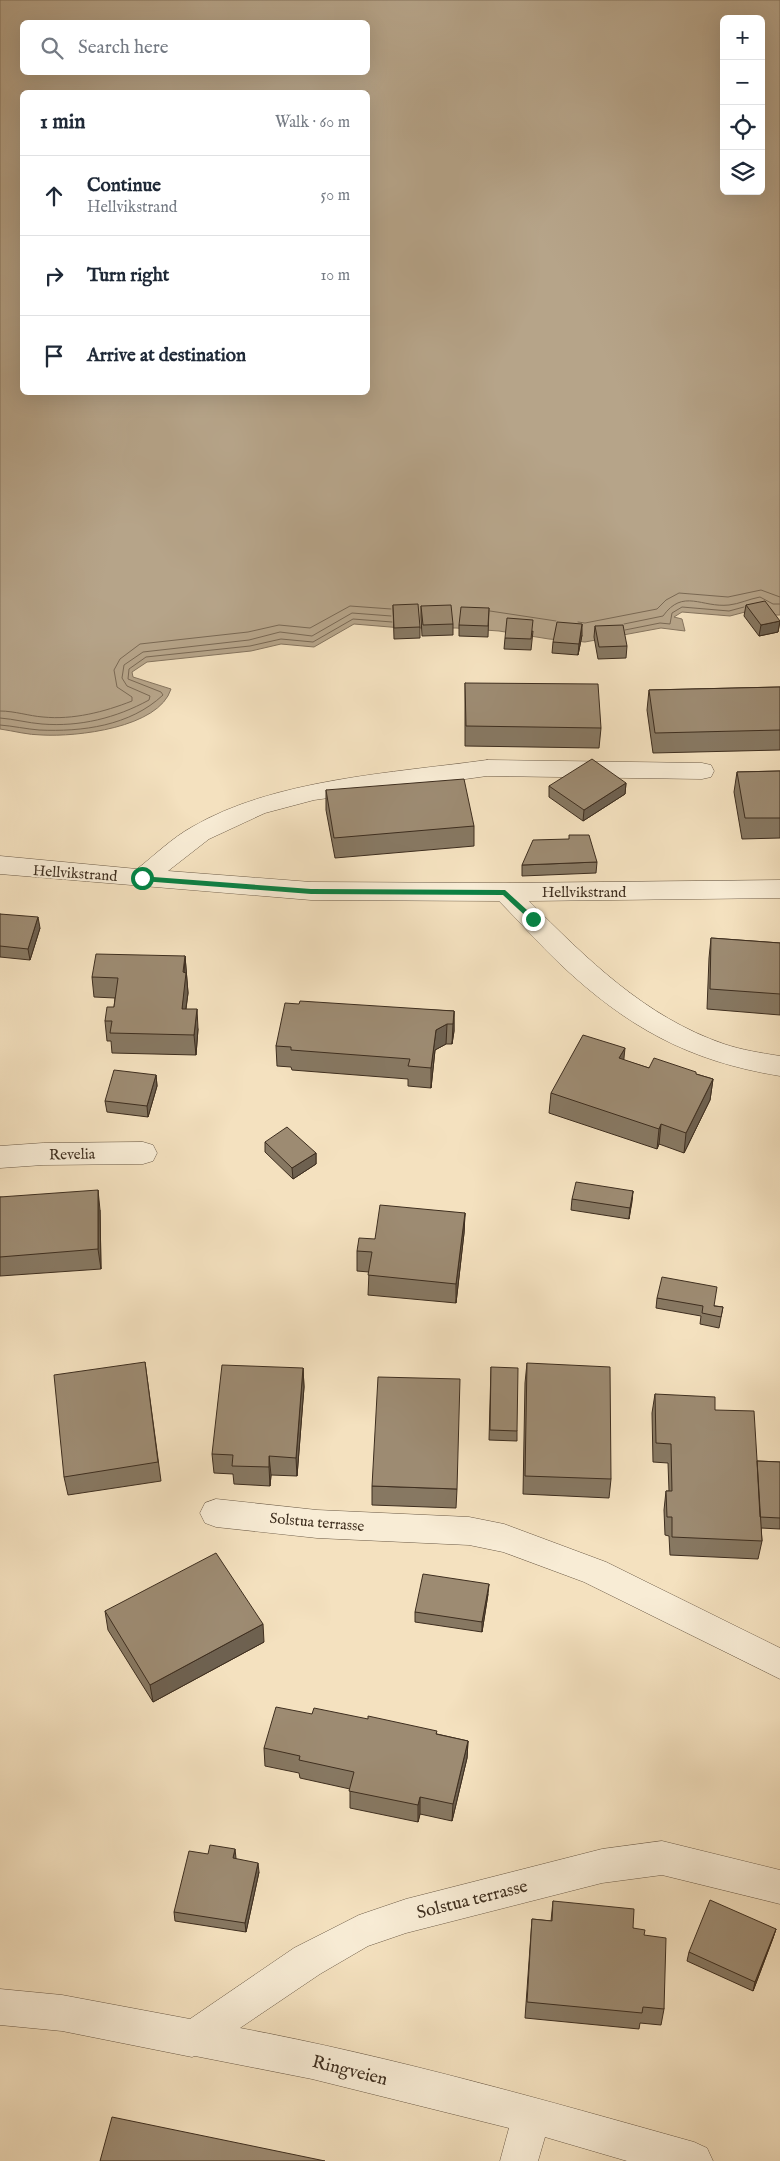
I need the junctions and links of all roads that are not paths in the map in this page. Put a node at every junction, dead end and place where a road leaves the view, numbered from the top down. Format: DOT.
graph roads {
  1 [pos="702,771"];
  2 [pos="0,865"];
  3 [pos="142,878"];
  4 [pos="780,889"];
  5 [pos="505,892"];
  6 [pos="780,1066"];
  7 [pos="144,1153"];
  8 [pos="0,1157"];
  9 [pos="216,1512"];
  10 [pos="780,1664"];
  11 [pos="780,1887"];
  12 [pos="0,2007"];
  13 [pos="192,2039"];
  14 [pos="532,2115"];
  15 [pos="519,2161"];
  16 [pos="694,2161"];
  1 -- 3 [label="street"];
  2 -- 3 [label="street, Hellvikstrand"];
  3 -- 5 [label="street, Hellvikstrand"];
  4 -- 5 [label="street, Hellvikstrand"];
  5 -- 6 [label="street"];
  7 -- 8 [label="street, Revelia"];
  9 -- 10 [label="street, Solstua terrasse"];
  11 -- 13 [label="street, Solstua terrasse"];
  12 -- 13 [label="street, Ringveien"];
  13 -- 14 [label="street, Ringveien"];
  14 -- 15 [label="street"];
  14 -- 16 [label="street, Ringveien"];
}
